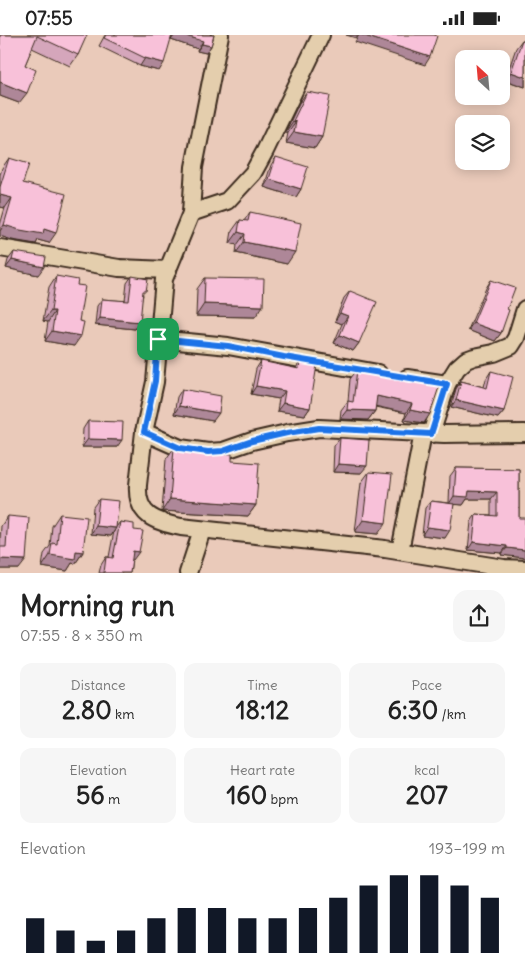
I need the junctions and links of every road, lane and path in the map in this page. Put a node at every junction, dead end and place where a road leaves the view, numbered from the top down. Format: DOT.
graph roads {
  1 [pos="220,35"];
  2 [pos="321,35"];
  3 [pos="191,213"];
  4 [pos="0,248"];
  5 [pos="168,271"];
  6 [pos="525,309"];
  7 [pos="158,339"];
  8 [pos="447,384"];
  9 [pos="144,432"];
  10 [pos="525,433"];
  11 [pos="427,434"];
  12 [pos="202,530"];
  13 [pos="400,551"];
  14 [pos="525,569"];
  15 [pos="188,573"];
  1 -- 3 [label="street"];
  2 -- 3 [label="street"];
  3 -- 5 [label="street"];
  4 -- 5 [label="street"];
  5 -- 7 [label="street"];
  6 -- 8 [label="street"];
  7 -- 8 [label="street"];
  7 -- 9 [label="street"];
  8 -- 11 [label="street"];
  9 -- 11 [label="street"];
  9 -- 12 [label="street"];
  10 -- 11 [label="street"];
  11 -- 13 [label="street"];
  12 -- 13 [label="street"];
  12 -- 15 [label="street"];
  13 -- 14 [label="street"];
}
